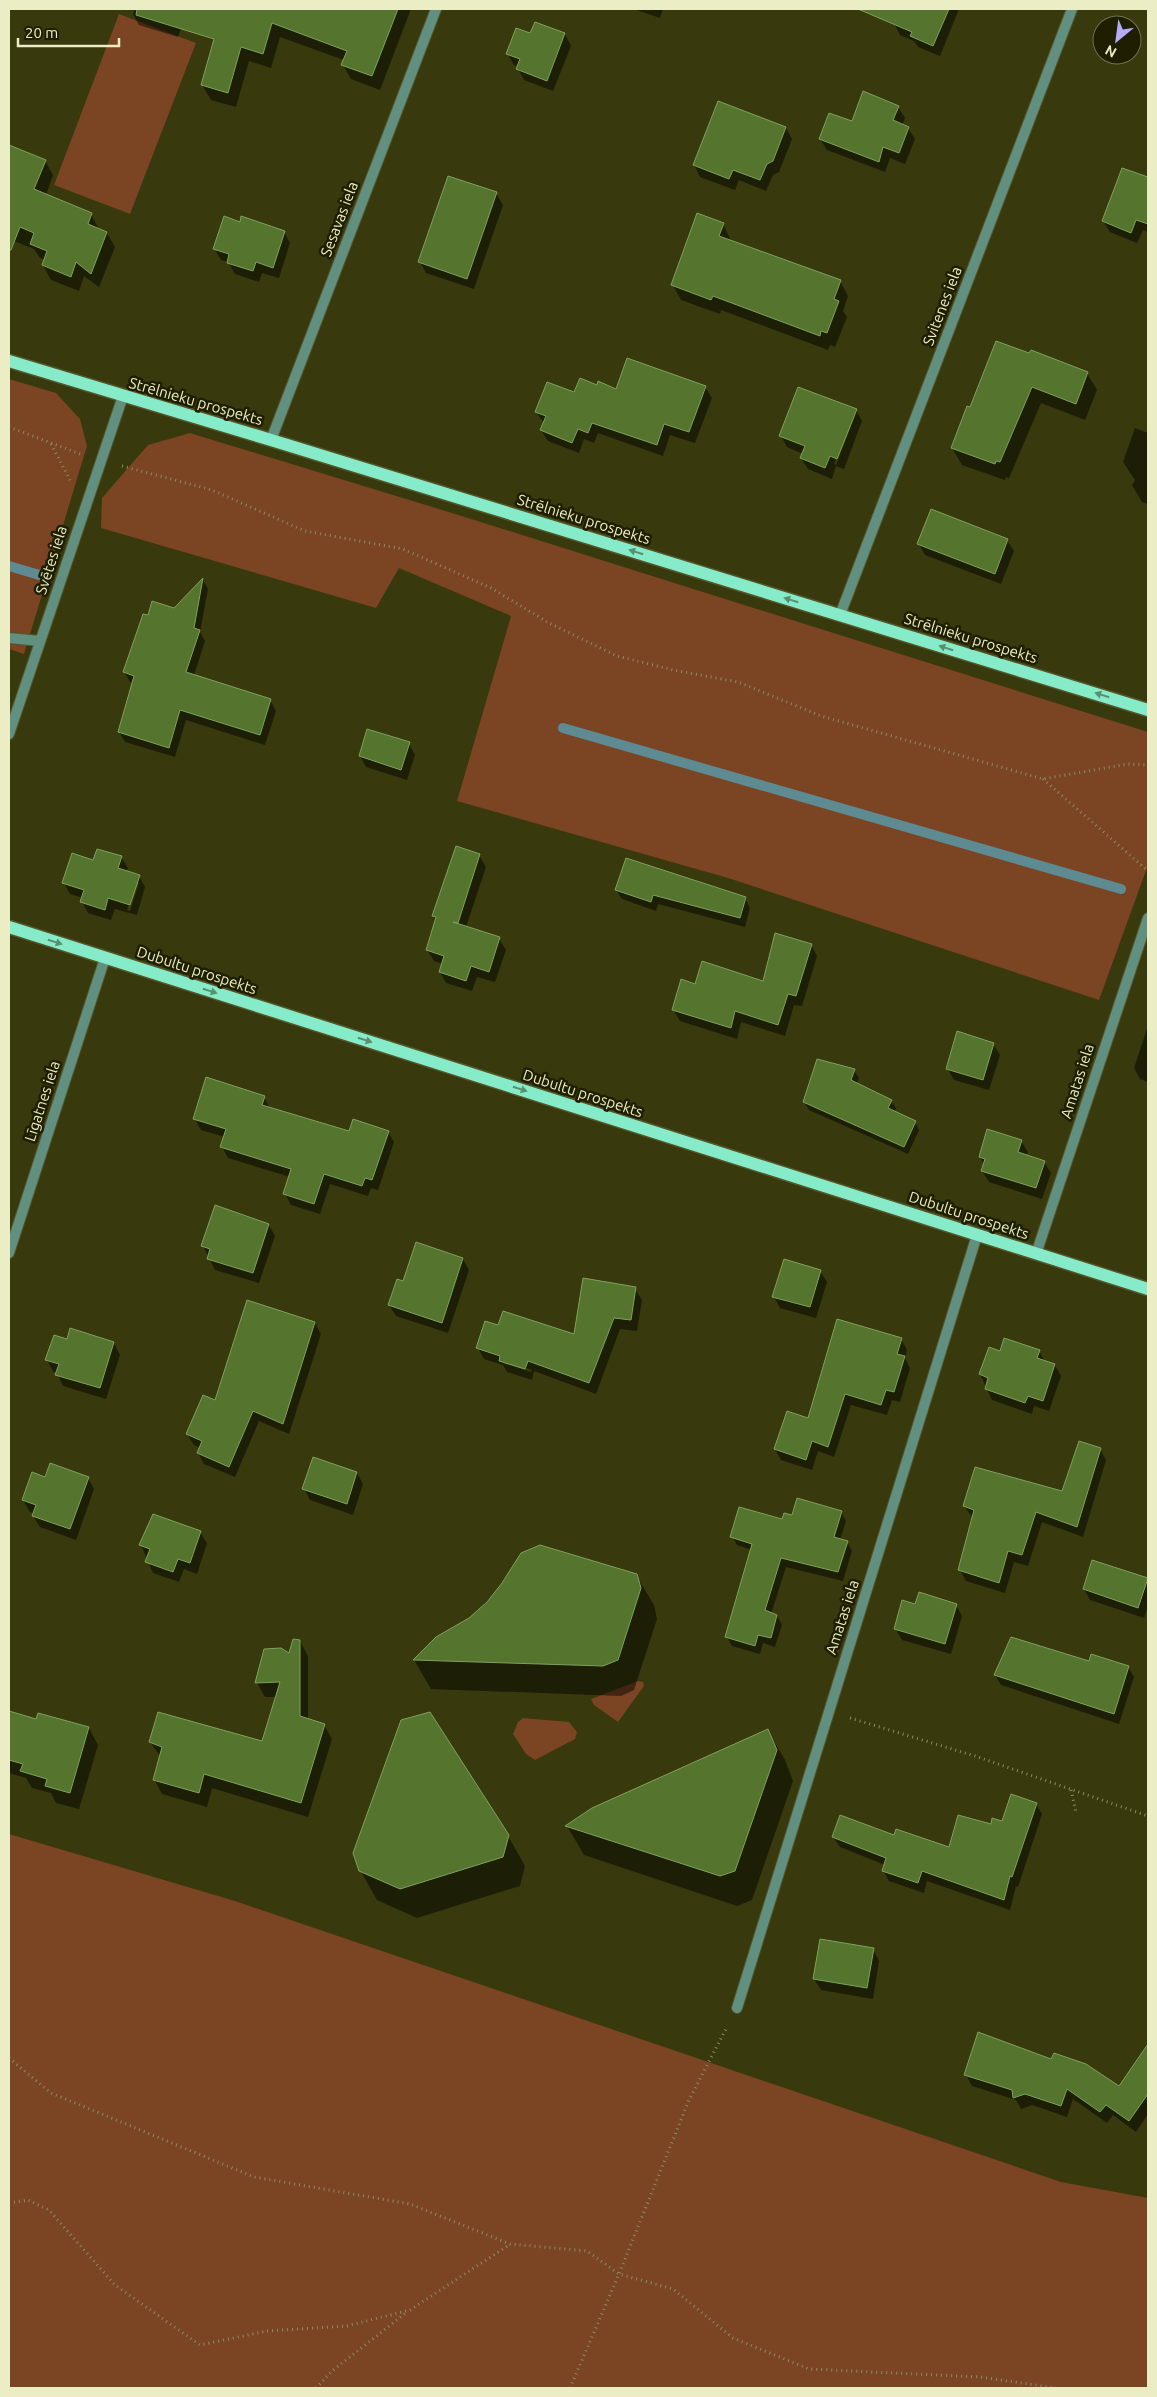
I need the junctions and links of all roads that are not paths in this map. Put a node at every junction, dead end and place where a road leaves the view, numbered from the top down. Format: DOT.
graph roads {
  1 [pos="436,9"];
  2 [pos="1072,9"];
  3 [pos="9,361"];
  4 [pos="123,396"];
  5 [pos="270,440"];
  6 [pos="840,615"];
  7 [pos="9,638"];
  8 [pos="40,641"];
  9 [pos="1148,710"];
  10 [pos="9,734"];
  11 [pos="1148,918"];
  12 [pos="9,927"];
  13 [pos="105,958"];
  14 [pos="977,1235"];
  15 [pos="9,1253"];
  16 [pos="1036,1254"];
  17 [pos="1148,1289"];
  18 [pos="737,2008"];
  1 -- 5 [label="street, Sesavas iela"];
  2 -- 6 [label="street, Svitenes iela"];
  3 -- 4 [label="main road, Strēlnieku prospekts"];
  4 -- 5 [label="main road, Strēlnieku prospekts"];
  4 -- 8 [label="street, Svētes iela"];
  6 -- 5 [label="main road, Strēlnieku prospekts, one-way"];
  9 -- 6 [label="main road, Strēlnieku prospekts, one-way"];
  7 -- 8 [label="street"];
  8 -- 10 [label="street, Svētes iela"];
  11 -- 16 [label="street, Amatas iela"];
  12 -- 13 [label="main road, Dubultu prospekts, one-way"];
  13 -- 14 [label="main road, Dubultu prospekts, one-way"];
  13 -- 15 [label="street, Līgatnes iela"];
  14 -- 16 [label="main road, Dubultu prospekts"];
  14 -- 18 [label="street, Amatas iela"];
  16 -- 17 [label="main road, Dubultu prospekts"];
}
